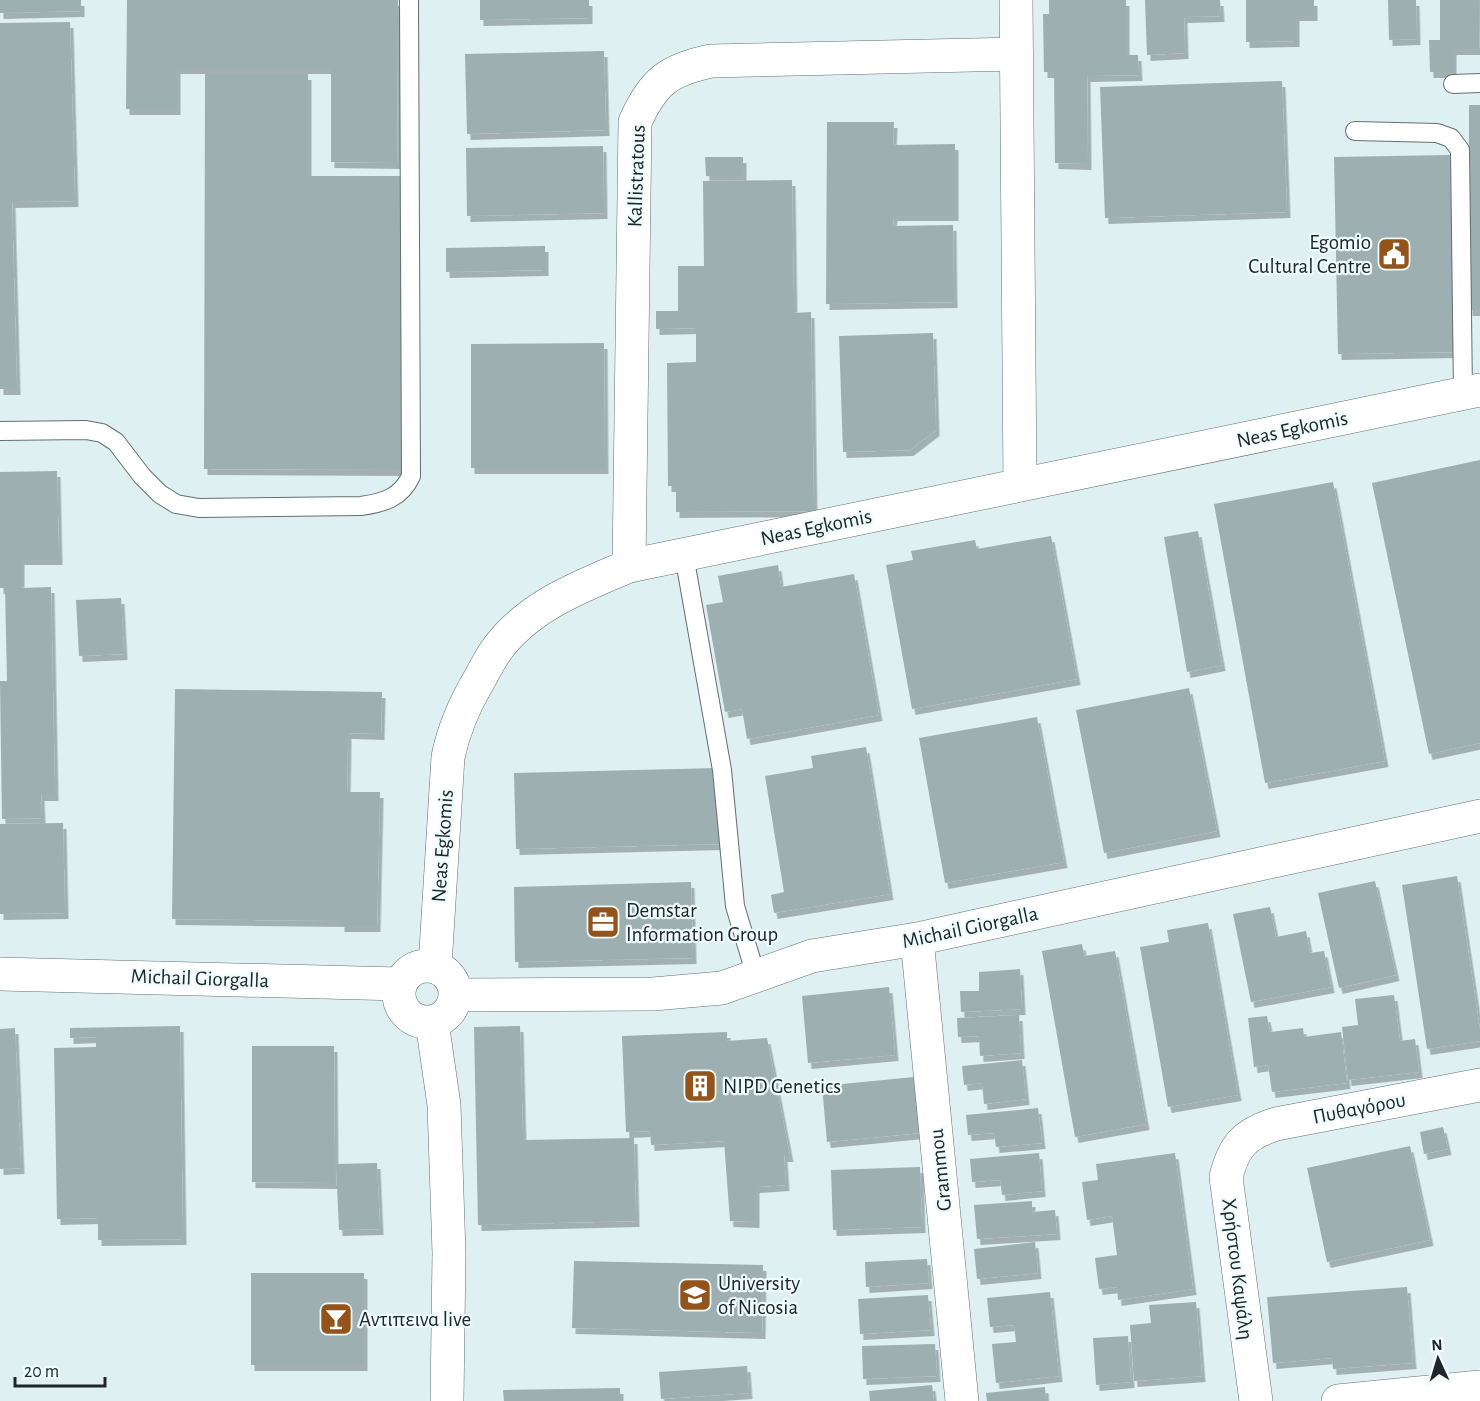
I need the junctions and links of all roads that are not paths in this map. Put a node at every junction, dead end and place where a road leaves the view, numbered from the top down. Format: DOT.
graph roads {
  1 [pos="409,0"];
  2 [pos="1016,0"];
  3 [pos="1017,54"];
  4 [pos="1480,83"];
  5 [pos="1453,84"];
  6 [pos="1355,131"];
  7 [pos="1471,392"];
  8 [pos="0,430"];
  9 [pos="1020,484"];
  10 [pos="684,555"];
  11 [pos="629,566"];
  12 [pos="1480,816"];
  13 [pos="917,939"];
  14 [pos="435,966"];
  15 [pos="0,974"];
  16 [pos="756,976"];
  17 [pos="400,984"];
  18 [pos="456,995"];
  19 [pos="432,1022"];
  20 [pos="1480,1085"];
  21 [pos="1242,1141"];
  22 [pos="1480,1387"];
  23 [pos="447,1401"];
  24 [pos="962,1401"];
  25 [pos="1256,1401"];
  26 [pos="1338,1401"];
  1 -- 8 [label="lane"];
  2 -- 3 [label="street"];
  3 -- 9 [label="street"];
  3 -- 11 [label="street, Kallistratous"];
  4 -- 5 [label="lane"];
  6 -- 7 [label="lane"];
  7 -- 9 [label="street, Neas Egkomis"];
  9 -- 10 [label="street, Neas Egkomis"];
  10 -- 11 [label="street, Neas Egkomis"];
  10 -- 16 [label="lane"];
  11 -- 14 [label="street, Neas Egkomis"];
  12 -- 13 [label="street, Michail Giorgalla"];
  13 -- 16 [label="street, Michail Giorgalla"];
  13 -- 24 [label="street, Grammou"];
  14 -- 17 [label="street"];
  14 -- 18 [label="street"];
  15 -- 17 [label="street, Michail Giorgalla"];
  16 -- 18 [label="street, Michail Giorgalla"];
  17 -- 19 [label="street"];
  18 -- 19 [label="street"];
  19 -- 23 [label="street"];
  20 -- 21 [label="street, Πυθαγόρου"];
  21 -- 25 [label="street, Χρήστου Καψάλη"];
  22 -- 26 [label="street"];
}
